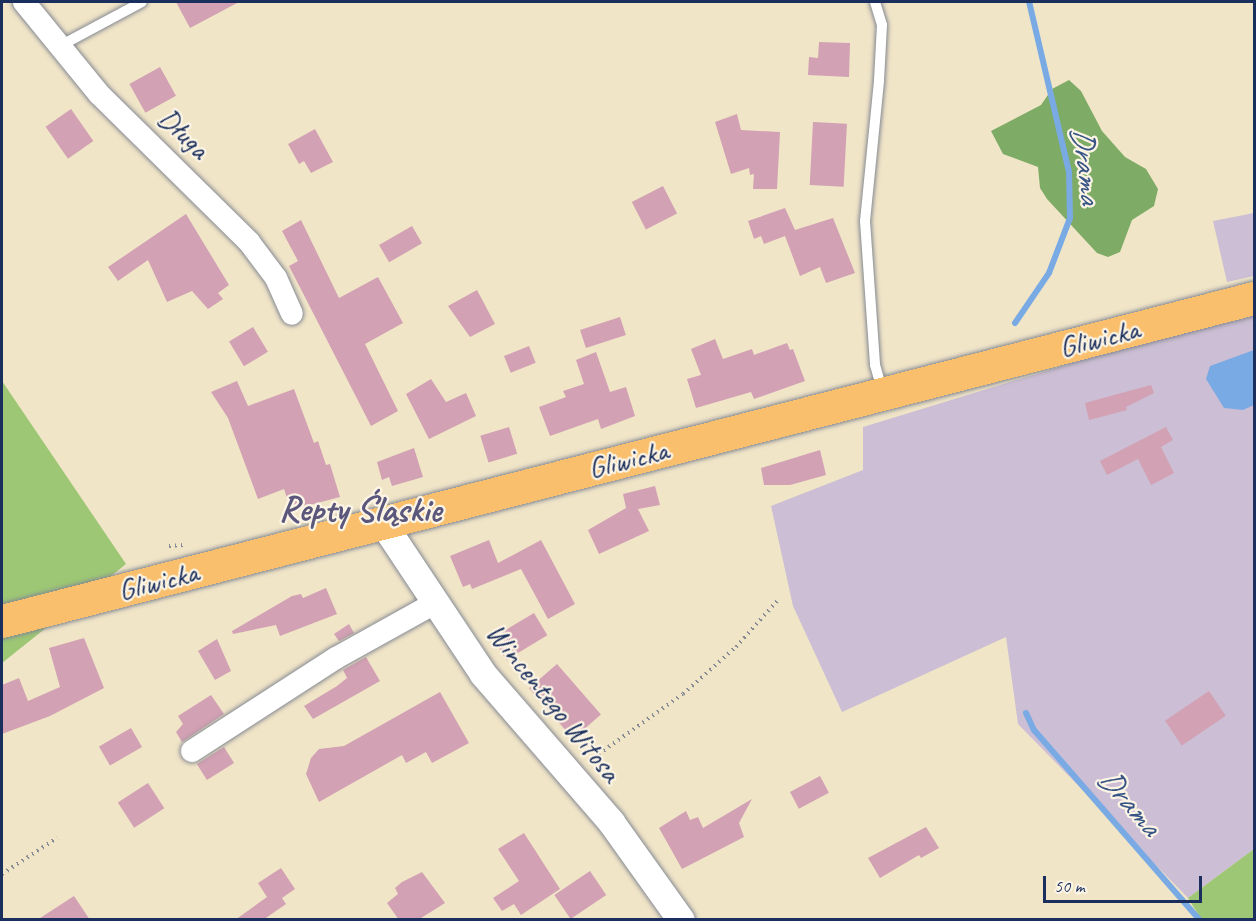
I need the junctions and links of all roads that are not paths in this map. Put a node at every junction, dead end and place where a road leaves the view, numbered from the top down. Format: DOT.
graph roads {
  1 [pos="24,2"];
  2 [pos="142,2"];
  3 [pos="875,2"];
  4 [pos="58,47"];
  5 [pos="1254,298"];
  6 [pos="292,314"];
  7 [pos="883,393"];
  8 [pos="381,522"];
  9 [pos="435,603"];
  10 [pos="2,621"];
  11 [pos="192,751"];
  12 [pos="681,920"];
  1 -- 4 [label="street, Długa"];
  2 -- 4 [label="lane"];
  3 -- 7 [label="lane"];
  4 -- 6 [label="street, Długa"];
  5 -- 7 [label="main road, Gliwicka"];
  7 -- 8 [label="main road, Gliwicka"];
  8 -- 9 [label="street, Wincentego Witosa"];
  8 -- 10 [label="main road, Gliwicka"];
  9 -- 11 [label="street"];
  9 -- 12 [label="street, Wincentego Witosa"];
}
